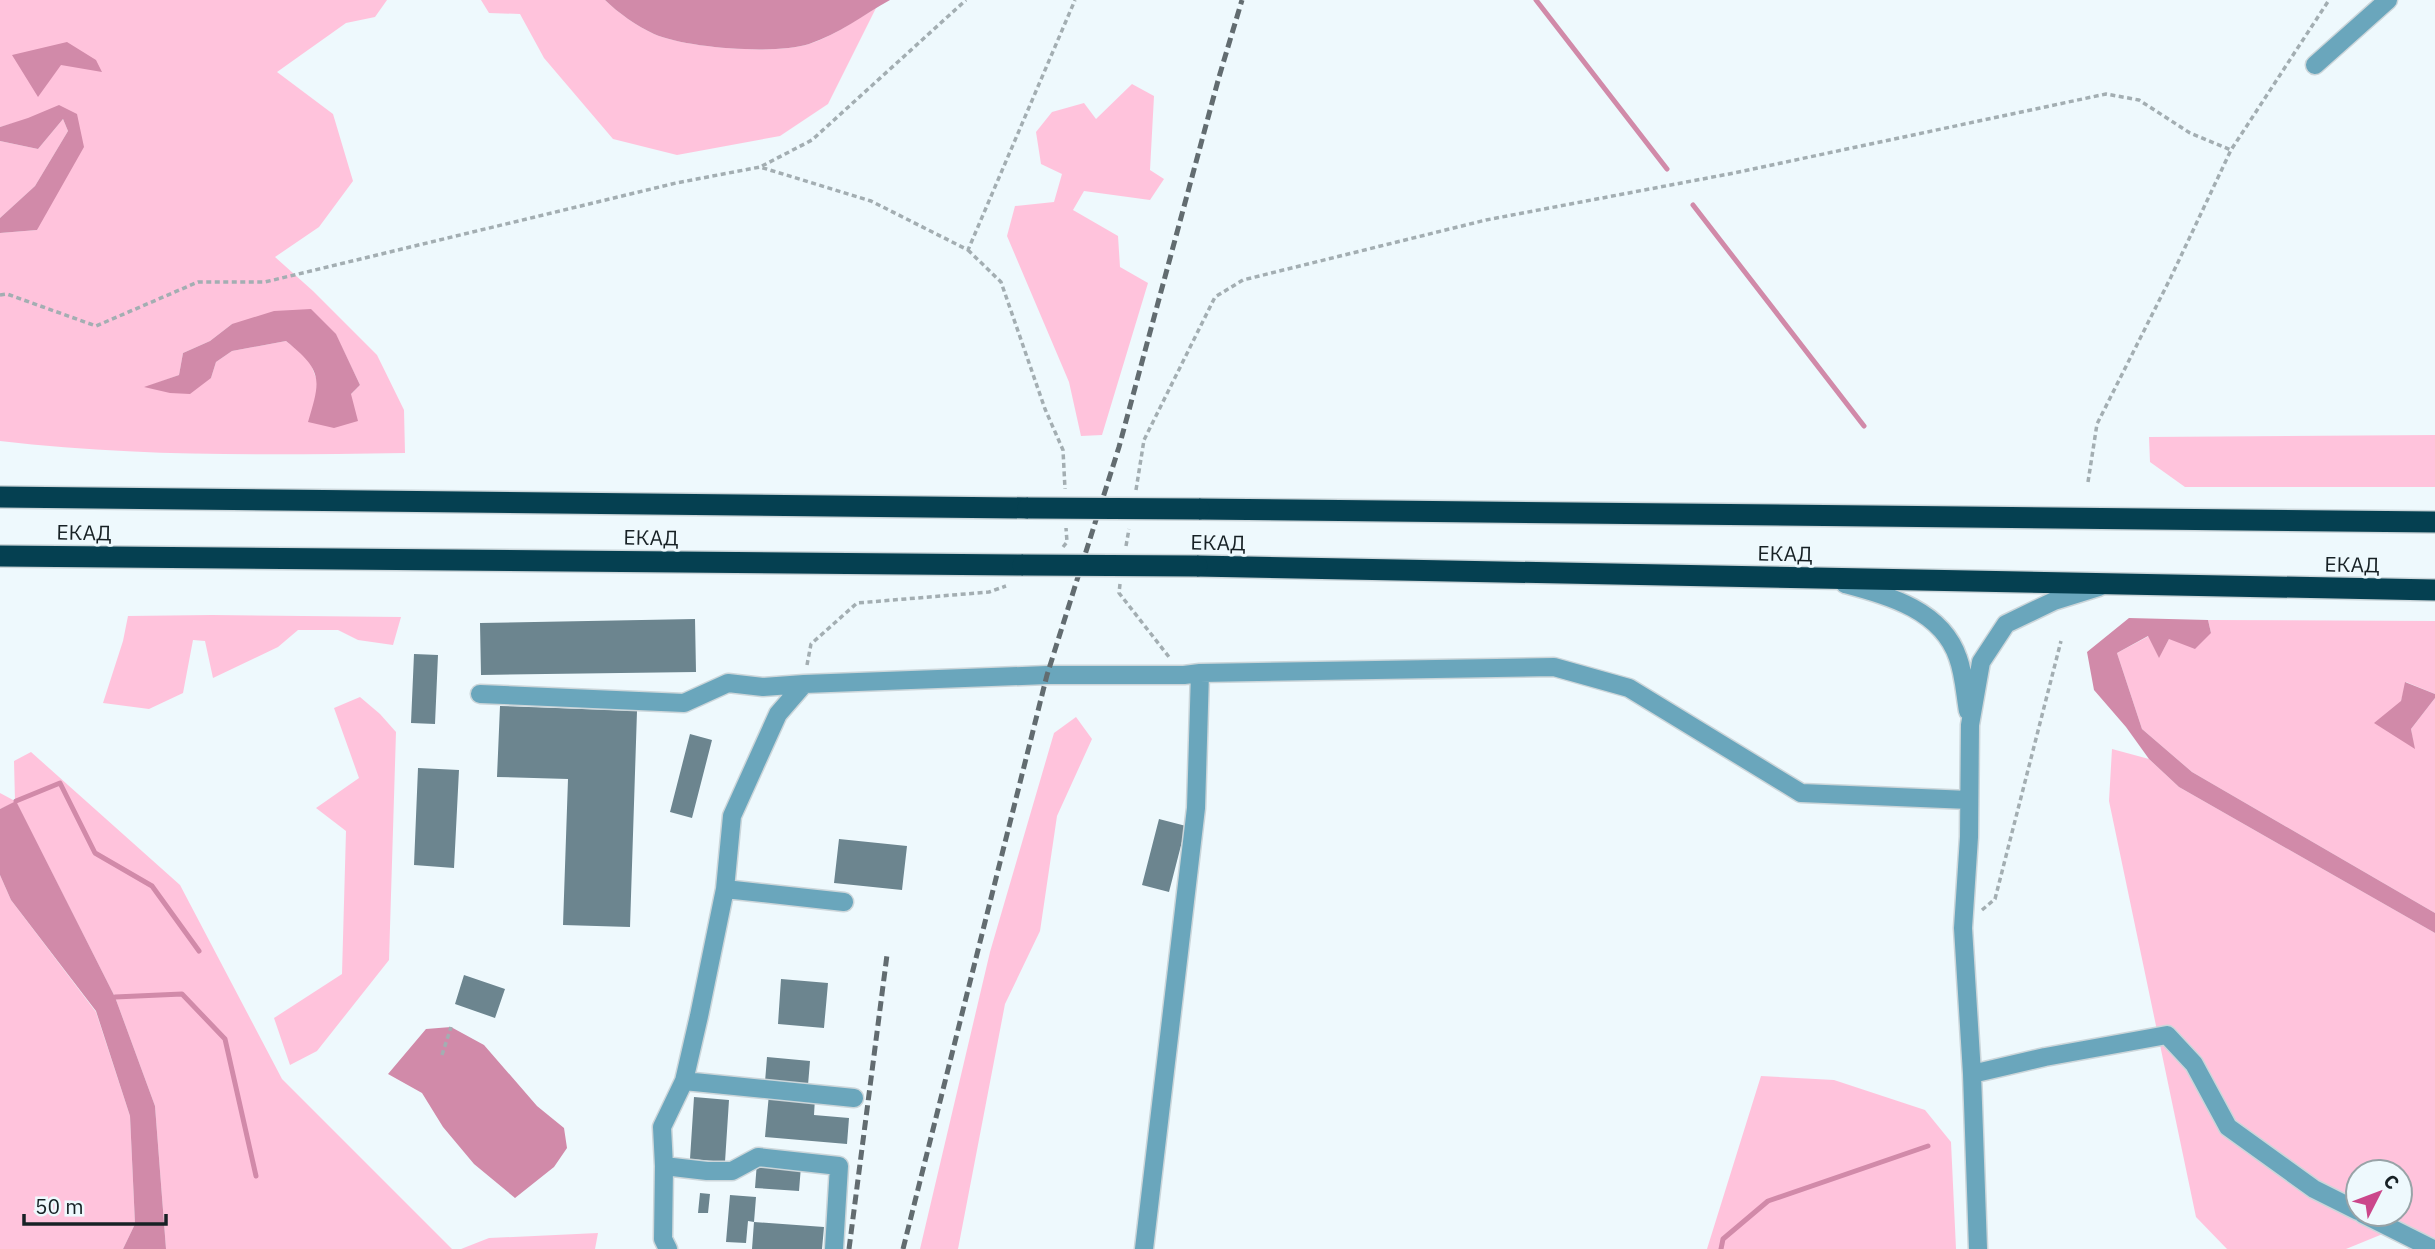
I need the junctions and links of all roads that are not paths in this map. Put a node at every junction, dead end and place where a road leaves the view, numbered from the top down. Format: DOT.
graph roads {
  1 [pos="2388,0"];
  2 [pos="2315,65"];
  3 [pos="0,497"];
  4 [pos="2435,522"];
  5 [pos="0,556"];
  6 [pos="1827,578"];
  7 [pos="2108,585"];
  8 [pos="2435,590"];
  9 [pos="1192,674"];
  10 [pos="804,684"];
  11 [pos="480,694"];
  12 [pos="1970,725"];
  13 [pos="1969,800"];
  14 [pos="725,888"];
  15 [pos="844,902"];
  16 [pos="1972,1074"];
  17 [pos="684,1081"];
  18 [pos="854,1098"];
  19 [pos="664,1166"];
  20 [pos="2344,1204"];
  21 [pos="2391,1228"];
  22 [pos="668,1249"];
  23 [pos="834,1249"];
  24 [pos="1144,1249"];
  25 [pos="1978,1249"];
  26 [pos="2433,1249"];
  1 -- 2 [label="street"];
  3 -- 4 [label="highway, ЕКАД, bridge"];
  5 -- 6 [label="highway, ЕКАД, bridge"];
  6 -- 7 [label="highway, ЕКАД"];
  6 -- 12 [label="street"];
  7 -- 8 [label="highway, ЕКАД"];
  7 -- 12 [label="street"];
  9 -- 10 [label="street"];
  9 -- 13 [label="street"];
  9 -- 24 [label="street"];
  10 -- 11 [label="street"];
  10 -- 14 [label="street"];
  12 -- 13 [label="street"];
  13 -- 16 [label="street"];
  14 -- 15 [label="street"];
  14 -- 17 [label="street"];
  16 -- 20 [label="street"];
  16 -- 25 [label="street"];
  17 -- 18 [label="street"];
  17 -- 19 [label="street"];
  19 -- 22 [label="street"];
  19 -- 23 [label="street"];
  21 -- 26 [label="street"];
}
